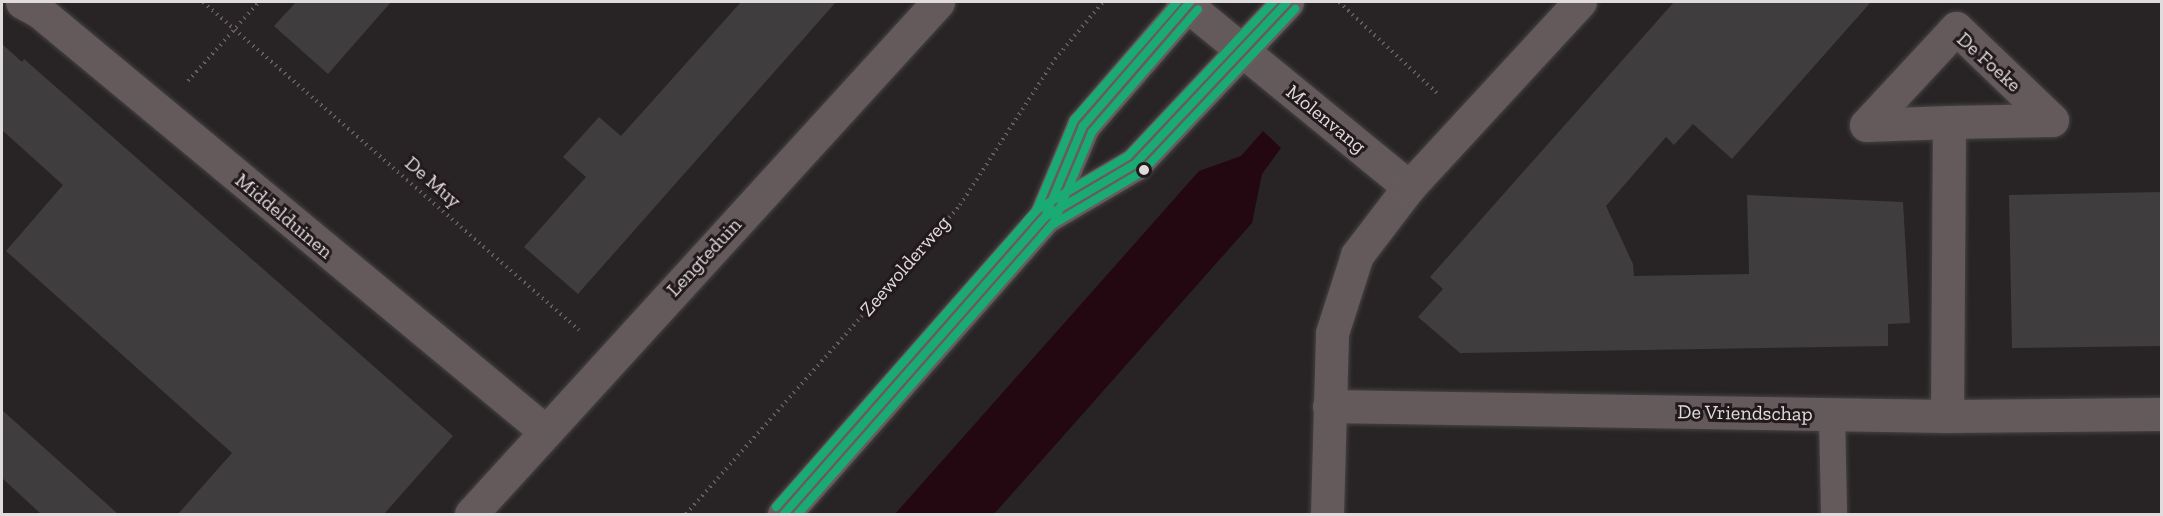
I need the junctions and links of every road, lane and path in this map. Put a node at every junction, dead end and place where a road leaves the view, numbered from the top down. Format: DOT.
graph roads {
  1 [pos="22,2"];
  2 [pos="203,2"];
  3 [pos="259,2"];
  4 [pos="938,2"];
  5 [pos="1102,2"];
  6 [pos="1287,2"];
  7 [pos="1339,2"];
  8 [pos="1580,2"];
  9 [pos="1186,3"];
  10 [pos="234,30"];
  11 [pos="1243,50"];
  12 [pos="160,114"];
  13 [pos="1470,120"];
  14 [pos="1949,122"];
  15 [pos="1409,187"];
  16 [pos="1045,217"];
  17 [pos="612,358"];
  18 [pos="1329,406"];
  19 [pos="2162,414"];
  20 [pos="1832,415"];
  21 [pos="1947,416"];
  22 [pos="545,432"];
  23 [pos="471,514"];
  24 [pos="686,514"];
  25 [pos="784,514"];
  26 [pos="1328,514"];
  27 [pos="1834,514"];
  1 -- 12 [label="street, Middelduinen"];
  2 -- 10 [label="path, De Muy"];
  3 -- 10 [label="path"];
  4 -- 17 [label="street, Lengteduin"];
  5 -- 24 [label="path, Zeewolderweg"];
  6 -- 11 [label="main road"];
  7 -- 13 [label="path"];
  8 -- 13 [label="street"];
  9 -- 11 [label="street, Molenvang"];
  9 -- 16 [label="main road"];
  10 -- 12 [label="path"];
  10 -- 17 [label="path, De Muy"];
  11 -- 15 [label="street, Molenvang"];
  11 -- 16 [label="main road"];
  12 -- 22 [label="street, Middelduinen"];
  13 -- 15 [label="street"];
  14 -- 14 [label="street, De Foeke"];
  14 -- 21 [label="street"];
  15 -- 18 [label="street"];
  16 -- 25 [label="main road"];
  17 -- 22 [label="street, Lengteduin"];
  18 -- 20 [label="street, De Vriendschap"];
  18 -- 26 [label="street"];
  19 -- 21 [label="street, De Vriendschap"];
  20 -- 21 [label="street, De Vriendschap"];
  20 -- 27 [label="lane"];
  22 -- 23 [label="street, Lengteduin"];
}
